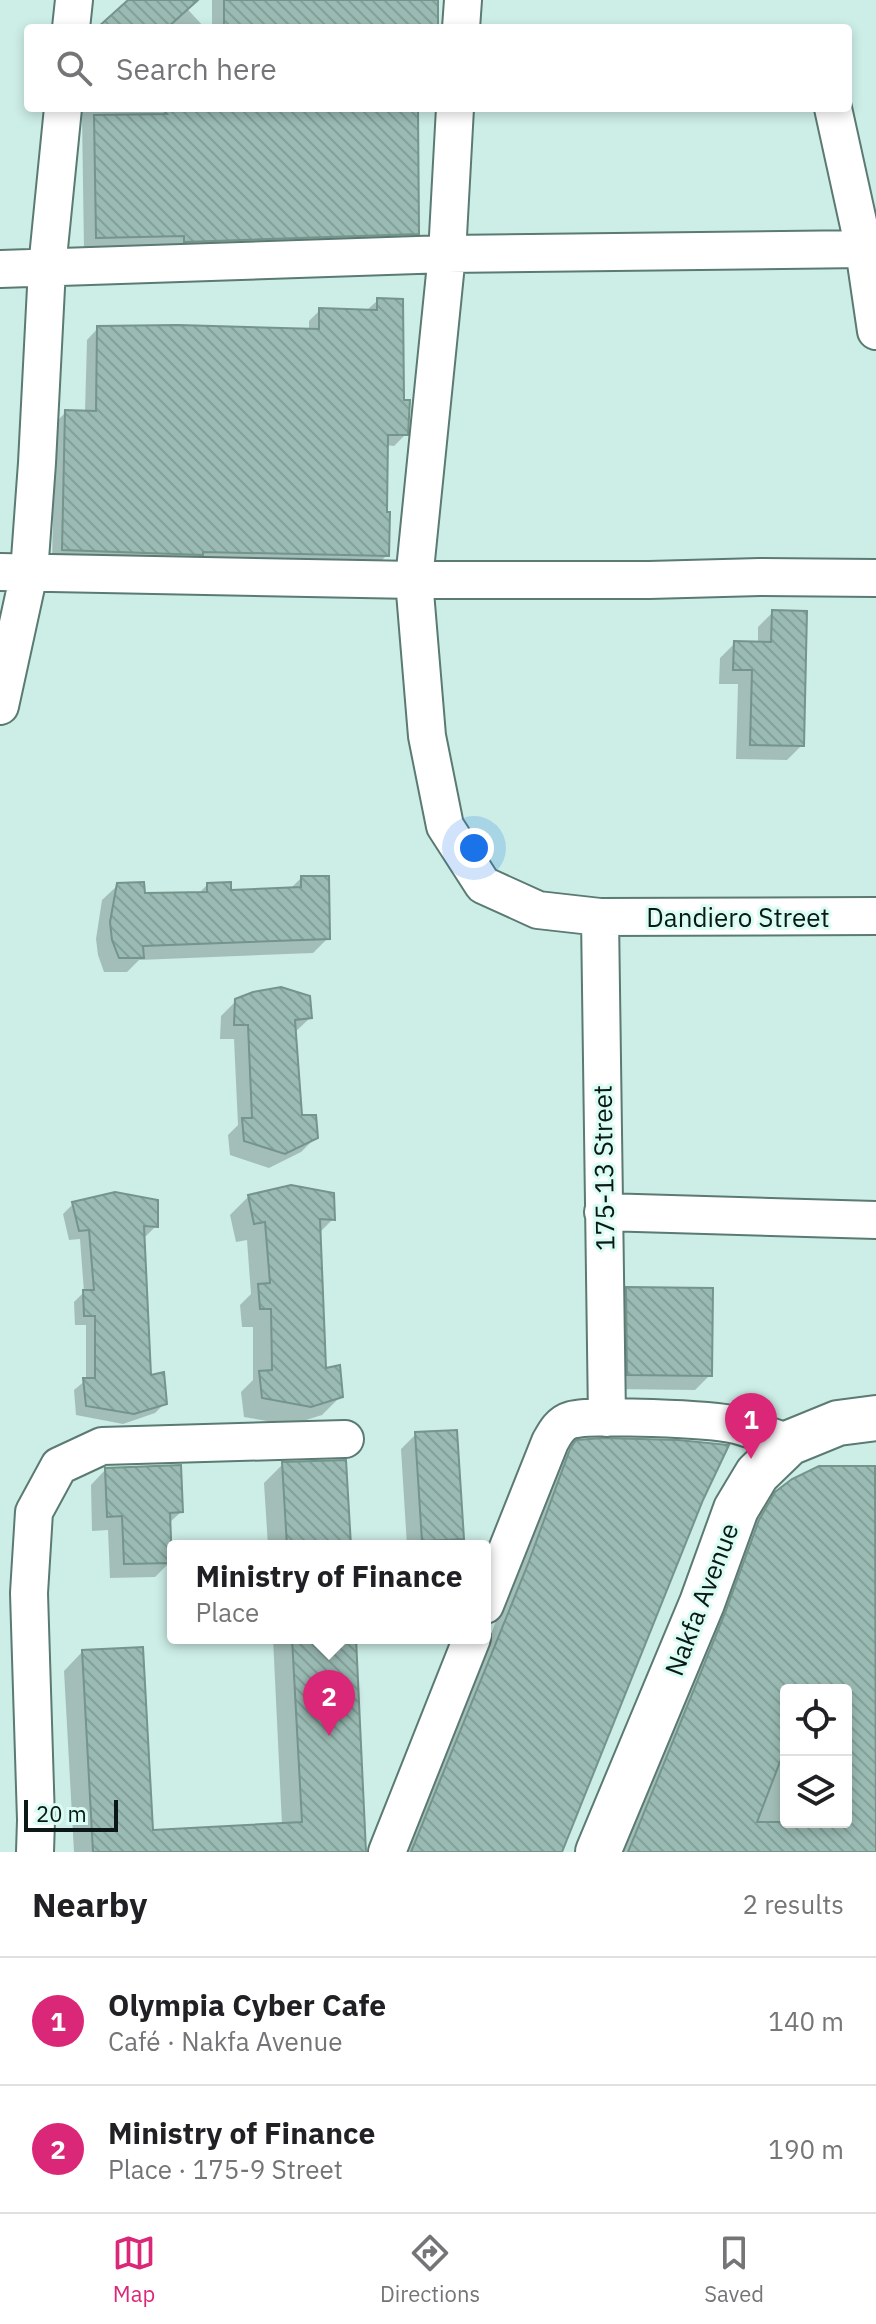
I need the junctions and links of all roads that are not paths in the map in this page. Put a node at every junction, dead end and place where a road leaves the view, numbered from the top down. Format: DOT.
graph roads {
  1 [pos="74,0"];
  2 [pos="463,0"];
  3 [pos="71,24"];
  4 [pos="461,24"];
  5 [pos="63,112"];
  6 [pos="455,112"];
  7 [pos="834,112"];
  8 [pos="864,249"];
  9 [pos="447,254"];
  10 [pos="47,268"];
  11 [pos="0,269"];
  12 [pos="876,331"];
  13 [pos="14,572"];
  14 [pos="876,578"];
  15 [pos="414,580"];
  16 [pos="0,706"];
  17 [pos="876,916"];
  18 [pos="600,917"];
  19 [pos="603,1212"];
  20 [pos="876,1220"];
  21 [pos="607,1418"];
  22 [pos="876,1418"];
  23 [pos="345,1439"];
  24 [pos="789,1443"];
  25 [pos="491,1590"];
  26 [pos="470,1644"];
  27 [pos="35,1852"];
  28 [pos="387,1852"];
  29 [pos="598,1852"];
  1 -- 3 [label="street"];
  2 -- 4 [label="street"];
  5 -- 10 [label="street"];
  6 -- 9 [label="street, Dandiero Street"];
  7 -- 8 [label="street"];
  8 -- 9 [label="street"];
  8 -- 12 [label="street"];
  9 -- 10 [label="street"];
  9 -- 15 [label="street, Dandiero Street"];
  10 -- 11 [label="street"];
  10 -- 13 [label="street"];
  13 -- 15 [label="street"];
  13 -- 16 [label="street"];
  14 -- 15 [label="street"];
  15 -- 18 [label="street, Dandiero Street"];
  17 -- 18 [label="street, Dandiero Street"];
  18 -- 19 [label="street, 175-13 Street"];
  19 -- 20 [label="street"];
  19 -- 21 [label="street, 175-13 Street"];
  21 -- 24 [label="street"];
  21 -- 25 [label="street"];
  22 -- 24 [label="main road, Nakfa Avenue"];
  23 -- 27 [label="street"];
  24 -- 29 [label="main road, Nakfa Avenue"];
  26 -- 28 [label="street"];
}
